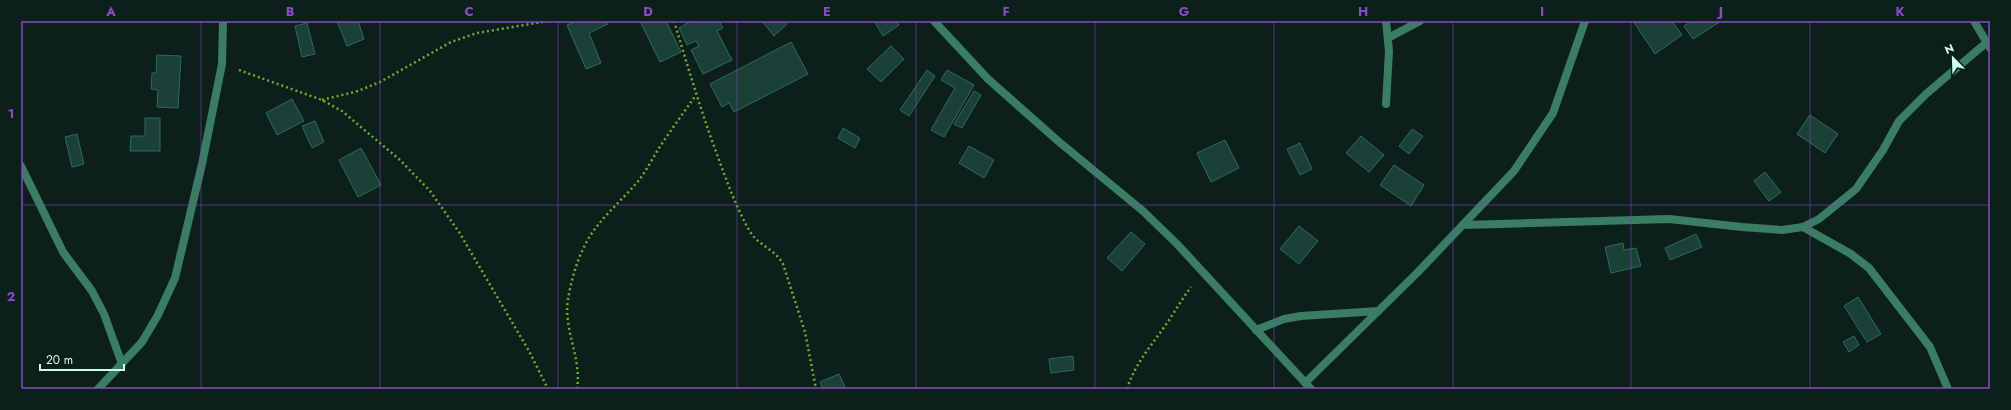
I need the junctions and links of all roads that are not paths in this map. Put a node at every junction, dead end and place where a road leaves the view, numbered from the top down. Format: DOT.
graph roads {
  1 [pos="222,21"];
  2 [pos="934,21"];
  3 [pos="1386,21"];
  4 [pos="1420,21"];
  5 [pos="1585,21"];
  6 [pos="1974,21"];
  7 [pos="1388,38"];
  8 [pos="1988,46"];
  9 [pos="1386,104"];
  10 [pos="21,166"];
  11 [pos="1463,225"];
  12 [pos="1803,227"];
  13 [pos="1378,311"];
  14 [pos="1256,330"];
  15 [pos="122,364"];
  16 [pos="1308,386"];
  17 [pos="98,389"];
  18 [pos="1948,389"];
  1 -- 15 [label="street"];
  2 -- 14 [label="street"];
  3 -- 7 [label="street"];
  4 -- 7 [label="street"];
  5 -- 11 [label="street"];
  6 -- 8 [label="street"];
  7 -- 9 [label="street"];
  8 -- 12 [label="street"];
  10 -- 15 [label="street"];
  11 -- 12 [label="street"];
  11 -- 13 [label="street"];
  12 -- 18 [label="street"];
  13 -- 14 [label="street"];
  13 -- 16 [label="street"];
  14 -- 16 [label="street"];
  15 -- 17 [label="street"];
}
